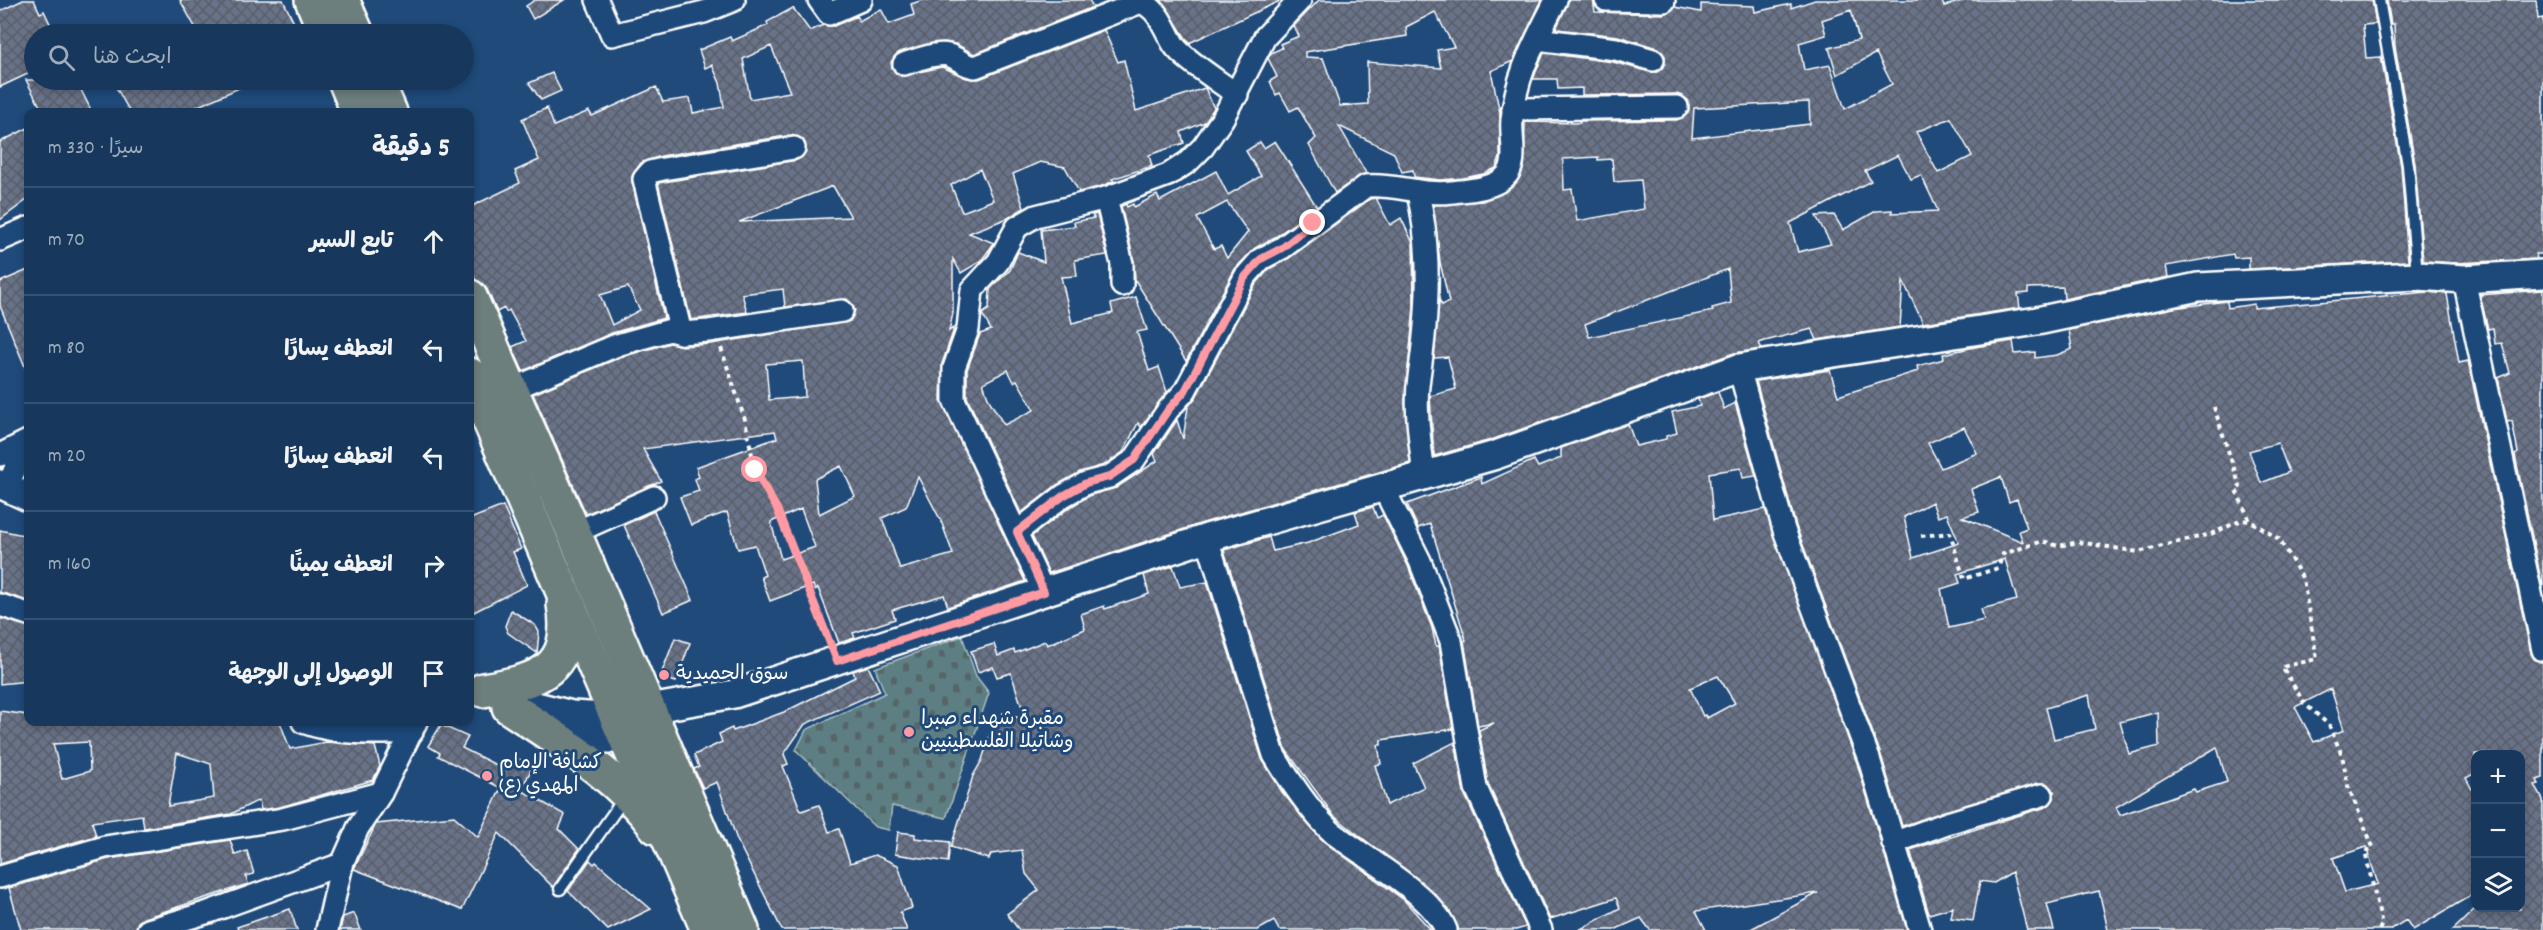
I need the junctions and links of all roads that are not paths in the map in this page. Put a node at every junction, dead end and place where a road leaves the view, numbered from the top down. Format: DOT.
graph roads {
  1 [pos="312,0"];
  2 [pos="342,0"];
  3 [pos="597,0"];
  4 [pos="734,0"];
  5 [pos="819,0"];
  6 [pos="861,0"];
  7 [pos="1300,0"];
  8 [pos="1556,0"];
  9 [pos="1606,0"];
  10 [pos="2379,0"];
  11 [pos="1664,2"];
  12 [pos="322,24"];
  13 [pos="353,24"];
  14 [pos="1537,39"];
  15 [pos="1653,60"];
  16 [pos="904,64"];
  17 [pos="349,90"];
  18 [pos="380,90"];
  19 [pos="1237,94"];
  20 [pos="1677,107"];
  21 [pos="356,108"];
  22 [pos="388,108"];
  23 [pos="1513,109"];
  24 [pos="794,147"];
  25 [pos="1418,193"];
  26 [pos="1106,198"];
  27 [pos="24,230"];
  28 [pos="0,240"];
  29 [pos="2543,274"];
  30 [pos="2417,276"];
  31 [pos="2464,279"];
  32 [pos="1122,285"];
  33 [pos="474,306"];
  34 [pos="842,311"];
  35 [pos="681,333"];
  36 [pos="1739,368"];
  37 [pos="474,384"];
  38 [pos="510,390"];
  39 [pos="24,443"];
  40 [pos="24,452"];
  41 [pos="0,455"];
  42 [pos="1424,478"];
  43 [pos="1384,489"];
  44 [pos="12,490"];
  45 [pos="654,497"];
  46 [pos="1017,532"];
  47 [pos="574,533"];
  48 [pos="1207,538"];
  49 [pos="559,579"];
  50 [pos="1044,592"];
  51 [pos="0,605"];
  52 [pos="24,613"];
  53 [pos="2543,650"];
  54 [pos="483,692"];
  55 [pos="637,725"];
  56 [pos="315,726"];
  57 [pos="414,727"];
  58 [pos="381,793"];
  59 [pos="627,795"];
  60 [pos="2042,795"];
  61 [pos="1893,843"];
  62 [pos="679,859"];
  63 [pos="342,864"];
  64 [pos="0,877"];
  65 [pos="560,889"];
  66 [pos="148,930"];
  67 [pos="327,930"];
  68 [pos="708,930"];
  69 [pos="742,930"];
  70 [pos="1446,930"];
  71 [pos="1541,930"];
  72 [pos="1920,930"];
  1 -- 12 [label="main road"];
  2 -- 13 [label="main road"];
  3 -- 4 [label="street"];
  5 -- 6 [label="street"];
  7 -- 19 [label="street"];
  8 -- 14 [label="street"];
  9 -- 11 [label="street"];
  10 -- 30 [label="lane"];
  14 -- 15 [label="street"];
  14 -- 23 [label="street"];
  16 -- 19 [label="street"];
  17 -- 21 [label="main road"];
  18 -- 22 [label="main road"];
  19 -- 26 [label="street"];
  20 -- 23 [label="street"];
  23 -- 25 [label="street"];
  24 -- 35 [label="street"];
  25 -- 42 [label="street"];
  25 -- 46 [label="street"];
  26 -- 32 [label="street"];
  26 -- 46 [label="street"];
  27 -- 28 [label="street"];
  29 -- 31 [label="street"];
  30 -- 31 [label="street"];
  30 -- 36 [label="street"];
  31 -- 53 [label="street"];
  33 -- 38 [label="main road"];
  34 -- 35 [label="street"];
  35 -- 38 [label="street"];
  36 -- 42 [label="street"];
  36 -- 61 [label="street"];
  37 -- 49 [label="main road"];
  38 -- 47 [label="main road"];
  39 -- 41 [label="street"];
  40 -- 44 [label="street"];
  42 -- 43 [label="street"];
  43 -- 48 [label="street"];
  43 -- 71 [label="street"];
  45 -- 47 [label="street"];
  46 -- 50 [label="street"];
  47 -- 55 [label="main road"];
  48 -- 50 [label="street"];
  48 -- 70 [label="street"];
  49 -- 54 [label="main road"];
  49 -- 55 [label="main road"];
  50 -- 55 [label="street"];
  51 -- 52 [label="street"];
  54 -- 55 [label="street"];
  54 -- 59 [label="main road"];
  55 -- 62 [label="main road"];
  55 -- 69 [label="main road"];
  56 -- 57 [label="street"];
  57 -- 58 [label="street"];
  58 -- 63 [label="street"];
  58 -- 64 [label="street"];
  59 -- 62 [label="main road"];
  59 -- 65 [label="lane"];
  60 -- 61 [label="street"];
  61 -- 72 [label="street"];
  62 -- 68 [label="main road"];
  63 -- 66 [label="street"];
  63 -- 67 [label="street"];
}
